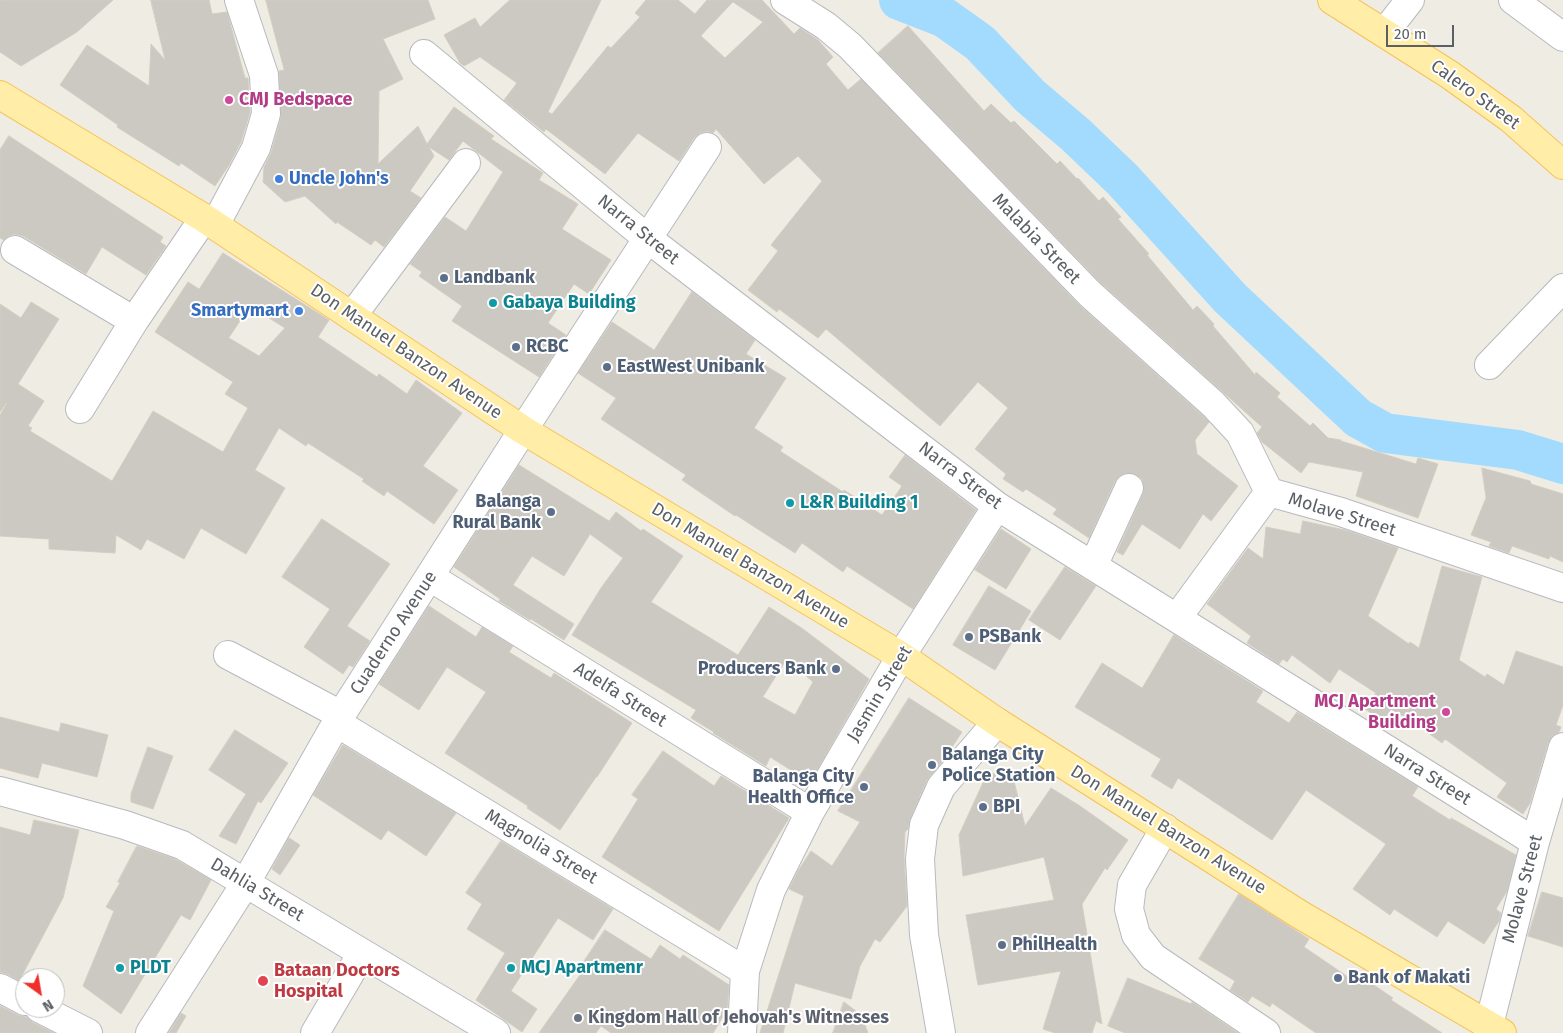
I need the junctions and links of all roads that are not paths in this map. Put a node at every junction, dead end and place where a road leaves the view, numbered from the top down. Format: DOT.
graph roads {
  1 [pos="239,0"];
  2 [pos="785,0"];
  3 [pos="1410,0"];
  4 [pos="1513,0"];
  5 [pos="1344,3"];
  6 [pos="1385,32"];
  7 [pos="1563,37"];
  8 [pos="424,54"];
  9 [pos="0,94"];
  10 [pos="706,147"];
  11 [pos="466,163"];
  12 [pos="1563,165"];
  13 [pos="209,221"];
  14 [pos="647,238"];
  15 [pos="15,250"];
  16 [pos="1563,288"];
  17 [pos="352,316"];
  18 [pos="134,320"];
  19 [pos="1489,365"];
  20 [pos="80,409"];
  21 [pos="523,430"];
  22 [pos="1129,488"];
  23 [pos="1269,492"];
  24 [pos="997,506"];
  25 [pos="1093,566"];
  26 [pos="430,578"];
  27 [pos="1563,588"];
  28 [pos="1177,618"];
  29 [pos="228,655"];
  30 [pos="901,656"];
  31 [pos="339,719"];
  32 [pos="997,722"];
  33 [pos="1563,747"];
  34 [pos="0,791"];
  35 [pos="810,812"];
  36 [pos="1164,828"];
  37 [pos="1535,842"];
  38 [pos="246,884"];
  39 [pos="362,953"];
  40 [pos="744,971"];
  41 [pos="0,988"];
  42 [pos="15,996"];
  43 [pos="59,1018"];
  44 [pos="1493,1030"];
  45 [pos="88,1033"];
  46 [pos="150,1033"];
  47 [pos="315,1033"];
  48 [pos="496,1033"];
  49 [pos="742,1033"];
  50 [pos="941,1033"];
  51 [pos="1266,1033"];
  1 -- 13 [label="street"];
  2 -- 23 [label="street, Malabia Street"];
  3 -- 6 [label="street"];
  4 -- 7 [label="street"];
  5 -- 6 [label="main road, Calero Street"];
  6 -- 12 [label="main road, Calero Street"];
  8 -- 14 [label="street, Narra Street"];
  9 -- 13 [label="main road, Don Manuel Banzon Avenue"];
  10 -- 14 [label="street, Cuaderno Avenue"];
  11 -- 17 [label="street"];
  13 -- 17 [label="main road, Don Manuel Banzon Avenue"];
  13 -- 18 [label="street"];
  14 -- 21 [label="street, Cuaderno Avenue"];
  14 -- 24 [label="street, Narra Street"];
  15 -- 18 [label="street"];
  16 -- 19 [label="street"];
  17 -- 21 [label="main road, Don Manuel Banzon Avenue"];
  18 -- 20 [label="street"];
  21 -- 26 [label="street, Cuaderno Avenue"];
  21 -- 30 [label="main road, Don Manuel Banzon Avenue"];
  22 -- 25 [label="street"];
  23 -- 27 [label="street, Molave Street"];
  23 -- 28 [label="street, Molave Street"];
  24 -- 25 [label="street, Narra Street"];
  24 -- 30 [label="street, Jasmin Street"];
  25 -- 28 [label="street, Narra Street"];
  26 -- 31 [label="street, Cuaderno Avenue"];
  26 -- 35 [label="street, Adelfa Street"];
  28 -- 37 [label="street, Narra Street"];
  29 -- 31 [label="street, Magnolia Street"];
  30 -- 32 [label="main road, Don Manuel Banzon Avenue"];
  30 -- 35 [label="street, Jasmin Street"];
  31 -- 38 [label="street, Cuaderno Avenue"];
  31 -- 40 [label="street, Magnolia Street"];
  32 -- 36 [label="main road, Don Manuel Banzon Avenue"];
  32 -- 50 [label="street"];
  33 -- 37 [label="street, Molave Street"];
  34 -- 38 [label="street, Dahlia Street"];
  35 -- 40 [label="street, Jasmin Street"];
  36 -- 44 [label="main road, Don Manuel Banzon Avenue"];
  36 -- 51 [label="street"];
  37 -- 44 [label="street, Molave Street"];
  38 -- 39 [label="street, Dahlia Street"];
  38 -- 46 [label="street, Cuaderno Avenue"];
  39 -- 47 [label="street"];
  39 -- 48 [label="street, Dahlia Street"];
  40 -- 49 [label="street, Jasmin Street"];
  41 -- 42 [label="street"];
  43 -- 45 [label="street"];
}
